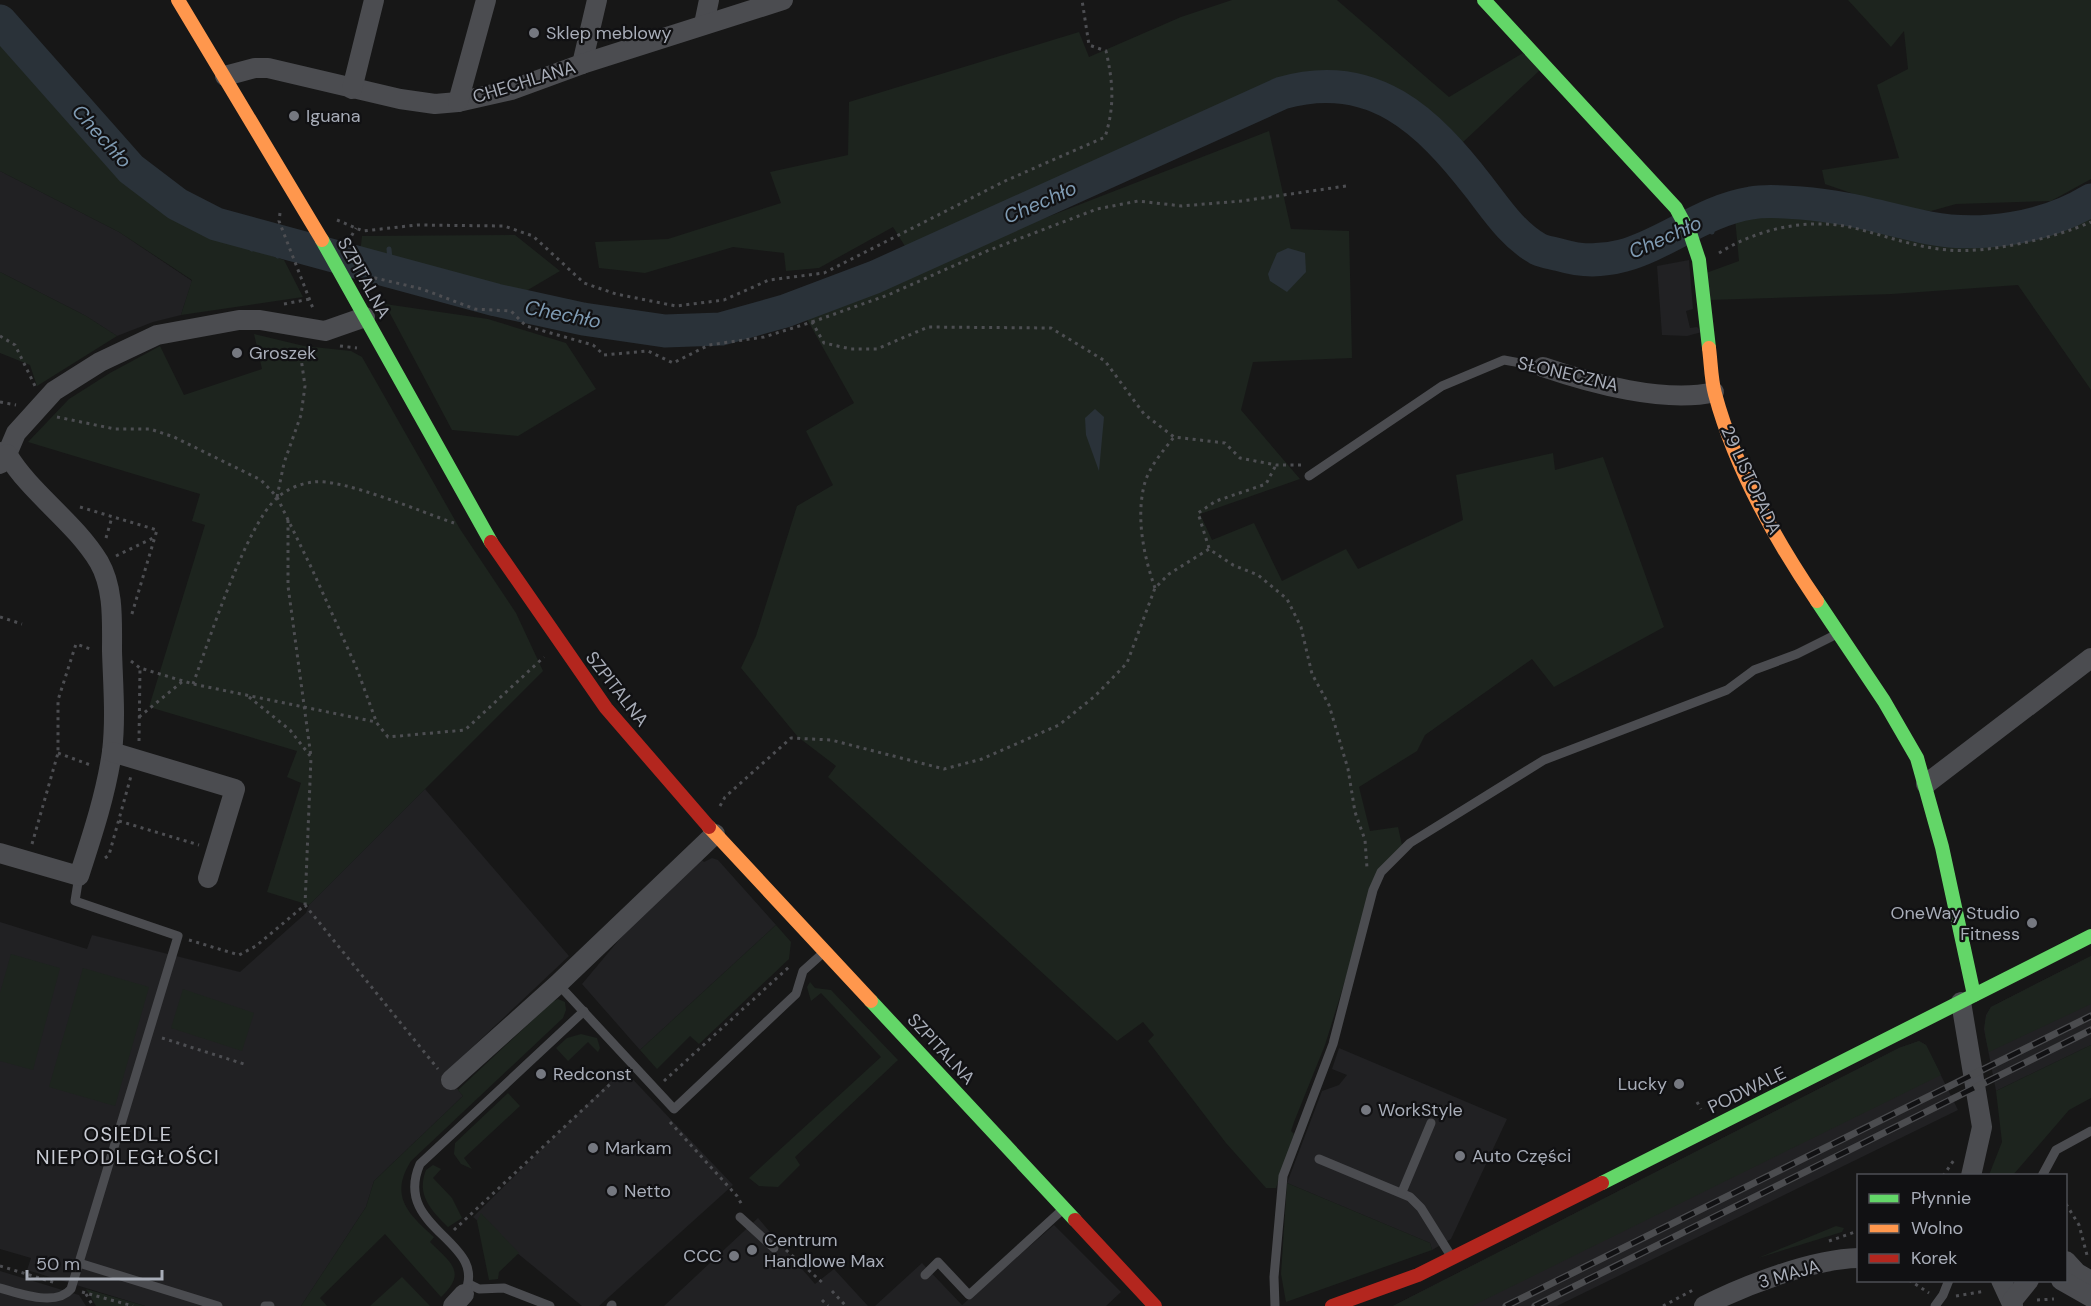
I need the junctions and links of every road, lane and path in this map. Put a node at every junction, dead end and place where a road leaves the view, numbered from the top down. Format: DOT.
graph roads {
  1 [pos="178,0"];
  2 [pos="374,0"];
  3 [pos="597,0"];
  4 [pos="709,0"];
  5 [pos="1082,0"];
  6 [pos="1484,0"];
  7 [pos="486,1"];
  8 [pos="774,1"];
  9 [pos="704,24"];
  10 [pos="582,64"];
  11 [pos="225,76"];
  12 [pos="352,89"];
  13 [pos="458,102"];
  14 [pos="1346,186"];
  15 [pos="279,220"];
  16 [pos="339,220"];
  17 [pos="2091,222"];
  18 [pos="356,228"];
  19 [pos="346,244"];
  20 [pos="1700,265"];
  21 [pos="362,275"];
  22 [pos="310,299"];
  23 [pos="276,305"];
  24 [pos="316,316"];
  25 [pos="365,317"];
  26 [pos="812,322"];
  27 [pos="0,336"];
  28 [pos="304,342"];
  29 [pos="1543,367"];
  30 [pos="37,391"];
  31 [pos="1714,392"];
  32 [pos="0,402"];
  33 [pos="22,406"];
  34 [pos="52,416"];
  35 [pos="1174,437"];
  36 [pos="2,457"];
  37 [pos="1309,476"];
  38 [pos="277,497"];
  39 [pos="73,505"];
  40 [pos="112,517"];
  41 [pos="288,519"];
  42 [pos="461,526"];
  43 [pos="154,538"];
  44 [pos="103,546"];
  45 [pos="1209,549"];
  46 [pos="112,558"];
  47 [pos="1155,588"];
  48 [pos="0,617"];
  49 [pos="130,622"];
  50 [pos="22,624"];
  51 [pos="1837,634"];
  52 [pos="119,652"];
  53 [pos="548,654"];
  54 [pos="2091,658"];
  55 [pos="183,681"];
  56 [pos="193,684"];
  57 [pos="247,696"];
  58 [pos="302,708"];
  59 [pos="139,717"];
  60 [pos="376,722"];
  61 [pos="112,752"];
  62 [pos="58,753"];
  63 [pos="311,757"];
  64 [pos="108,772"];
  65 [pos="1926,784"];
  66 [pos="718,808"];
  67 [pos="98,814"];
  68 [pos="715,834"];
  69 [pos="217,850"];
  70 [pos="30,851"];
  71 [pos="0,853"];
  72 [pos="79,876"];
  73 [pos="208,878"];
  74 [pos="1373,890"];
  75 [pos="305,905"];
  76 [pos="178,936"];
  77 [pos="2091,936"];
  78 [pos="825,951"];
  79 [pos="794,962"];
  80 [pos="558,984"];
  81 [pos="1968,999"];
  82 [pos="584,1011"];
  83 [pos="148,1034"];
  84 [pos="244,1064"];
  85 [pos="451,1080"];
  86 [pos="631,1080"];
  87 [pos="655,1089"];
  88 [pos="668,1121"];
  89 [pos="1431,1124"];
  90 [pos="2091,1131"];
  91 [pos="1975,1154"];
  92 [pos="1319,1159"];
  93 [pos="1960,1174"];
  94 [pos="1971,1174"];
  95 [pos="2043,1174"];
  96 [pos="1402,1192"];
  97 [pos="2067,1206"];
  98 [pos="1065,1207"];
  99 [pos="743,1215"];
  100 [pos="453,1232"];
  101 [pos="1857,1235"];
  102 [pos="777,1246"];
  103 [pos="1853,1250"];
  104 [pos="1452,1258"];
  105 [pos="2088,1259"];
  106 [pos="2067,1262"];
  107 [pos="79,1263"];
  108 [pos="925,1275"];
  109 [pos="1418,1275"];
  110 [pos="2091,1281"];
  111 [pos="1909,1282"];
  112 [pos="1949,1282"];
  113 [pos="2029,1282"];
  114 [pos="824,1284"];
  115 [pos="1997,1287"];
  116 [pos="0,1288"];
  117 [pos="2059,1289"];
  118 [pos="832,1292"];
  119 [pos="85,1293"];
  120 [pos="1936,1294"];
  121 [pos="462,1295"];
  122 [pos="1953,1296"];
  123 [pos="2091,1297"];
  124 [pos="822,1300"];
  125 [pos="2018,1303"];
  126 [pos="93,1306"];
  127 [pos="218,1306"];
  128 [pos="265,1306"];
  129 [pos="270,1306"];
  130 [pos="550,1306"];
  131 [pos="828,1306"];
  132 [pos="846,1306"];
  133 [pos="1155,1306"];
  134 [pos="1275,1306"];
  135 [pos="1332,1306"];
  136 [pos="1370,1306"];
  137 [pos="1704,1306"];
  138 [pos="1935,1306"];
  1 -- 11 [label="street, SZPITALNA"];
  2 -- 12 [label="street"];
  3 -- 10 [label="street"];
  4 -- 9 [label="street"];
  5 -- 18 [label="path"];
  6 -- 20 [label="street, 29 LISTOPADA"];
  7 -- 13 [label="street"];
  8 -- 9 [label="street, CHECHLANA"];
  9 -- 10 [label="street, CHECHLANA"];
  10 -- 13 [label="street, CHECHLANA"];
  11 -- 12 [label="street, CHECHLANA"];
  11 -- 25 [label="street, SZPITALNA"];
  12 -- 13 [label="street, CHECHLANA"];
  14 -- 26 [label="path"];
  15 -- 22 [label="path"];
  16 -- 18 [label="path"];
  17 -- 20 [label="path"];
  18 -- 19 [label="path"];
  20 -- 31 [label="street, 29 LISTOPADA"];
  21 -- 26 [label="path"];
  22 -- 23 [label="path"];
  22 -- 24 [label="path"];
  25 -- 36 [label="street"];
  25 -- 68 [label="street, SZPITALNA"];
  26 -- 35 [label="path"];
  27 -- 30 [label="path"];
  28 -- 38 [label="path"];
  29 -- 31 [label="street, SŁONECZNA"];
  29 -- 37 [label="lane, SŁONECZNA"];
  31 -- 51 [label="street, 29 LISTOPADA"];
  32 -- 33 [label="path"];
  34 -- 38 [label="path"];
  35 -- 45 [label="path"];
  35 -- 47 [label="path"];
  36 -- 52 [label="street"];
  38 -- 41 [label="path"];
  38 -- 42 [label="path"];
  38 -- 56 [label="path"];
  39 -- 40 [label="path"];
  40 -- 43 [label="path"];
  40 -- 44 [label="path"];
  41 -- 58 [label="path"];
  41 -- 60 [label="path"];
  43 -- 46 [label="path"];
  43 -- 49 [label="path"];
  45 -- 47 [label="path"];
  45 -- 74 [label="path"];
  47 -- 66 [label="path"];
  48 -- 50 [label="path"];
  51 -- 65 [label="street, 29 LISTOPADA"];
  51 -- 74 [label="lane"];
  52 -- 55 [label="path"];
  52 -- 61 [label="street"];
  52 -- 62 [label="path"];
  53 -- 60 [label="path"];
  54 -- 65 [label="street"];
  55 -- 56 [label="path"];
  55 -- 59 [label="path"];
  56 -- 57 [label="path"];
  57 -- 58 [label="path"];
  57 -- 63 [label="path"];
  58 -- 60 [label="path"];
  58 -- 63 [label="path"];
  61 -- 64 [label="street"];
  61 -- 69 [label="street"];
  62 -- 64 [label="path"];
  62 -- 70 [label="path"];
  63 -- 75 [label="path"];
  64 -- 67 [label="street"];
  65 -- 81 [label="street, 29 LISTOPADA"];
  67 -- 69 [label="path"];
  67 -- 72 [label="street"];
  68 -- 78 [label="street, SZPITALNA"];
  68 -- 80 [label="street"];
  69 -- 73 [label="street"];
  71 -- 72 [label="street"];
  72 -- 76 [label="lane"];
  74 -- 134 [label="lane"];
  75 -- 76 [label="path"];
  75 -- 85 [label="path"];
  76 -- 83 [label="lane"];
  77 -- 81 [label="street, PODWALE"];
  78 -- 87 [label="lane"];
  78 -- 98 [label="street, SZPITALNA"];
  79 -- 87 [label="path"];
  80 -- 82 [label="lane"];
  80 -- 85 [label="street"];
  81 -- 91 [label="street, 29 LISTOPADA"];
  81 -- 104 [label="street, PODWALE"];
  82 -- 87 [label="lane"];
  82 -- 121 [label="lane"];
  83 -- 84 [label="path"];
  83 -- 107 [label="lane"];
  86 -- 100 [label="path"];
  88 -- 99 [label="path"];
  89 -- 96 [label="lane"];
  90 -- 95 [label="lane"];
  91 -- 93 [label="street, 29 LISTOPADA"];
  91 -- 94 [label="street, 29 LISTOPADA"];
  92 -- 96 [label="lane"];
  96 -- 104 [label="lane"];
  97 -- 105 [label="path"];
  98 -- 108 [label="lane"];
  98 -- 133 [label="street, SZPITALNA"];
  99 -- 102 [label="lane"];
  101 -- 103 [label="path"];
  102 -- 114 [label="path"];
  103 -- 137 [label="street, 3 MAJA"];
  104 -- 109 [label="street, PODWALE"];
  106 -- 110 [label="street"];
  107 -- 116 [label="lane"];
  107 -- 127 [label="lane"];
  109 -- 135 [label="street, PODWALE"];
  109 -- 136 [label="street, PODWALE"];
  111 -- 120 [label="path"];
  112 -- 138 [label="lane"];
  113 -- 125 [label="street"];
  115 -- 122 [label="path"];
  115 -- 125 [label="street"];
  117 -- 123 [label="street"];
  117 -- 125 [label="path"];
  118 -- 132 [label="path"];
  119 -- 126 [label="path"];
  121 -- 130 [label="lane"];
  124 -- 131 [label="path"];
  128 -- 129 [label="lane"];
}
